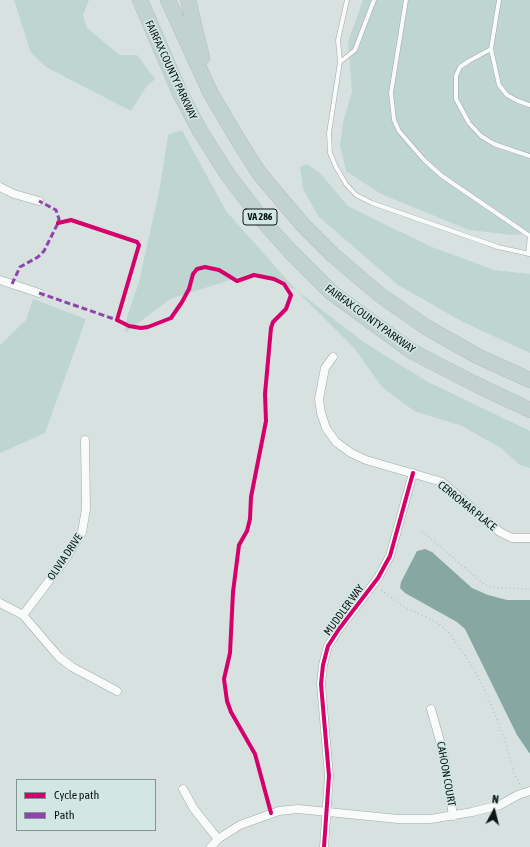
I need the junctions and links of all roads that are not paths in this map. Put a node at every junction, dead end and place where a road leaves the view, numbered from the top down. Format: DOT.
graph roads {
  1 [pos="140,0"];
  2 [pos="168,0"];
  3 [pos="188,0"];
  4 [pos="347,0"];
  5 [pos="374,0"];
  6 [pos="406,0"];
  7 [pos="499,0"];
  8 [pos="491,49"];
  9 [pos="340,62"];
  10 [pos="211,94"];
  11 [pos="530,105"];
  12 [pos="530,156"];
  13 [pos="0,187"];
  14 [pos="39,202"];
  15 [pos="530,236"];
  16 [pos="529,254"];
  17 [pos="0,280"];
  18 [pos="39,293"];
  19 [pos="333,357"];
  20 [pos="530,380"];
  21 [pos="530,410"];
  22 [pos="86,440"];
  23 [pos="413,473"];
  24 [pos="530,538"];
  25 [pos="0,603"];
  26 [pos="23,615"];
  27 [pos="117,691"];
  28 [pos="430,709"];
  29 [pos="183,790"];
  30 [pos="530,791"];
  31 [pos="327,811"];
  32 [pos="453,816"];
  33 [pos="218,839"];
  34 [pos="211,847"];
  35 [pos="324,847"];
  1 -- 21 [label="highway, FAIRFAX COUNTY PARKWAY / VA 286"];
  2 -- 10 [label="highway, VA 286"];
  3 -- 10 [label="highway"];
  4 -- 9 [label="lane"];
  5 -- 9 [label="lane"];
  6 -- 15 [label="lane"];
  7 -- 8 [label="lane"];
  8 -- 11 [label="lane"];
  8 -- 12 [label="lane"];
  9 -- 16 [label="lane"];
  10 -- 20 [label="highway, VA 286"];
  13 -- 14 [label="street"];
  15 -- 16 [label="lane"];
  17 -- 18 [label="street"];
  19 -- 23 [label="street, CERROMAR PLACE"];
  22 -- 26 [label="street, OLIVIA DRIVE"];
  23 -- 24 [label="street, CERROMAR PLACE"];
  23 -- 31 [label="street, MUDDLER WAY"];
  25 -- 26 [label="street"];
  26 -- 27 [label="street"];
  28 -- 32 [label="street, CAHOON COURT"];
  29 -- 33 [label="street"];
  30 -- 32 [label="street"];
  31 -- 32 [label="street"];
  31 -- 33 [label="street"];
  31 -- 35 [label="street, MUDDLER WAY"];
  33 -- 34 [label="street"];
}
